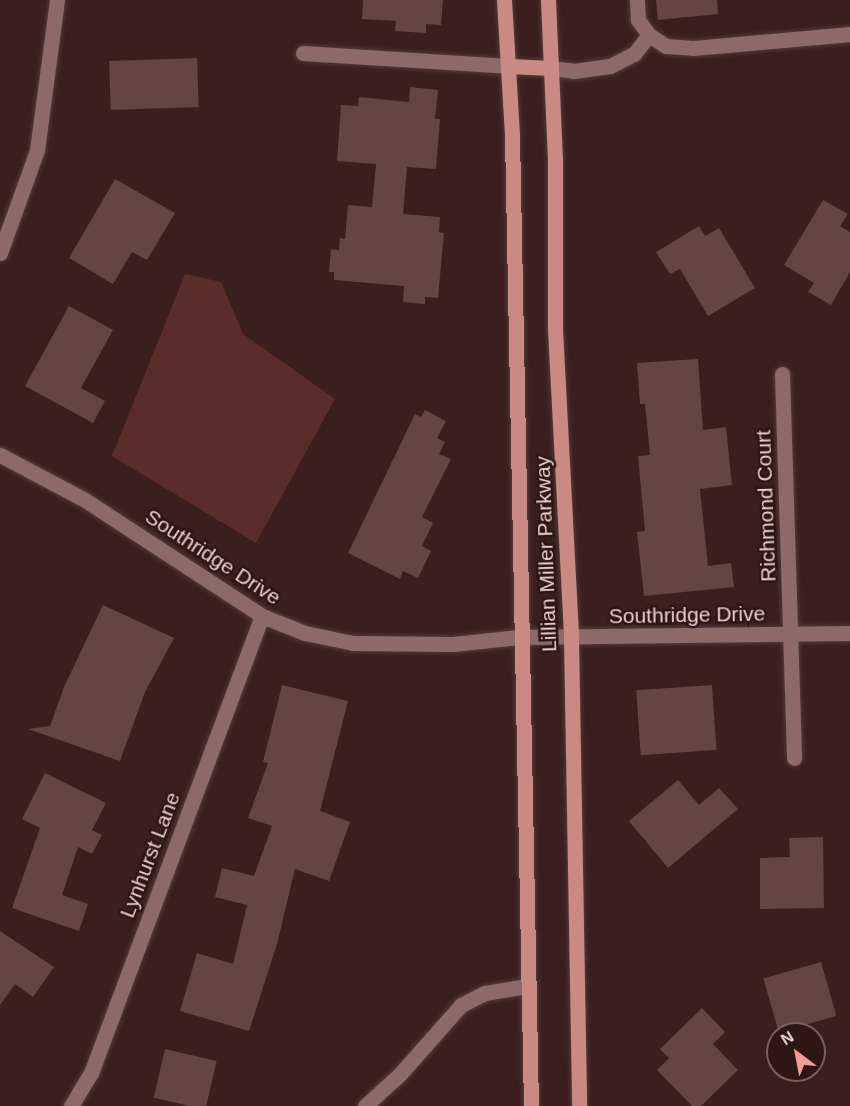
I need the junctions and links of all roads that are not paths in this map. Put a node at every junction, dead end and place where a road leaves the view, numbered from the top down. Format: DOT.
graph roads {
  1 [pos="57,0"];
  2 [pos="504,0"];
  3 [pos="548,0"];
  4 [pos="637,0"];
  5 [pos="850,34"];
  6 [pos="649,35"];
  7 [pos="303,53"];
  8 [pos="508,66"];
  9 [pos="551,68"];
  10 [pos="0,253"];
  11 [pos="782,375"];
  12 [pos="0,455"];
  13 [pos="262,616"];
  14 [pos="850,633"];
  15 [pos="792,635"];
  16 [pos="519,637"];
  17 [pos="571,638"];
  18 [pos="794,758"];
  19 [pos="528,986"];
  20 [pos="71,1106"];
  21 [pos="365,1106"];
  22 [pos="531,1106"];
  23 [pos="579,1106"];
  1 -- 10 [label="street"];
  2 -- 8 [label="main road, Lillian Miller Parkway"];
  3 -- 9 [label="main road, Lillian Miller Parkway"];
  4 -- 6 [label="street"];
  5 -- 6 [label="street"];
  6 -- 9 [label="street"];
  7 -- 8 [label="street"];
  8 -- 9 [label="main road"];
  8 -- 16 [label="main road, Lillian Miller Parkway"];
  9 -- 17 [label="main road, Lillian Miller Parkway"];
  11 -- 15 [label="street, Richmond Court"];
  12 -- 13 [label="street, Southridge Drive"];
  13 -- 16 [label="street, Southridge Drive"];
  13 -- 20 [label="street, Lynhurst Lane"];
  14 -- 15 [label="street, Southridge Drive"];
  15 -- 17 [label="street, Southridge Drive"];
  15 -- 18 [label="street, Richmond Court"];
  16 -- 17 [label="street, Southridge Drive"];
  16 -- 19 [label="main road, Lillian Miller Parkway"];
  17 -- 23 [label="main road, Lillian Miller Parkway"];
  19 -- 21 [label="street"];
  19 -- 22 [label="main road, Lillian Miller Parkway"];
}
